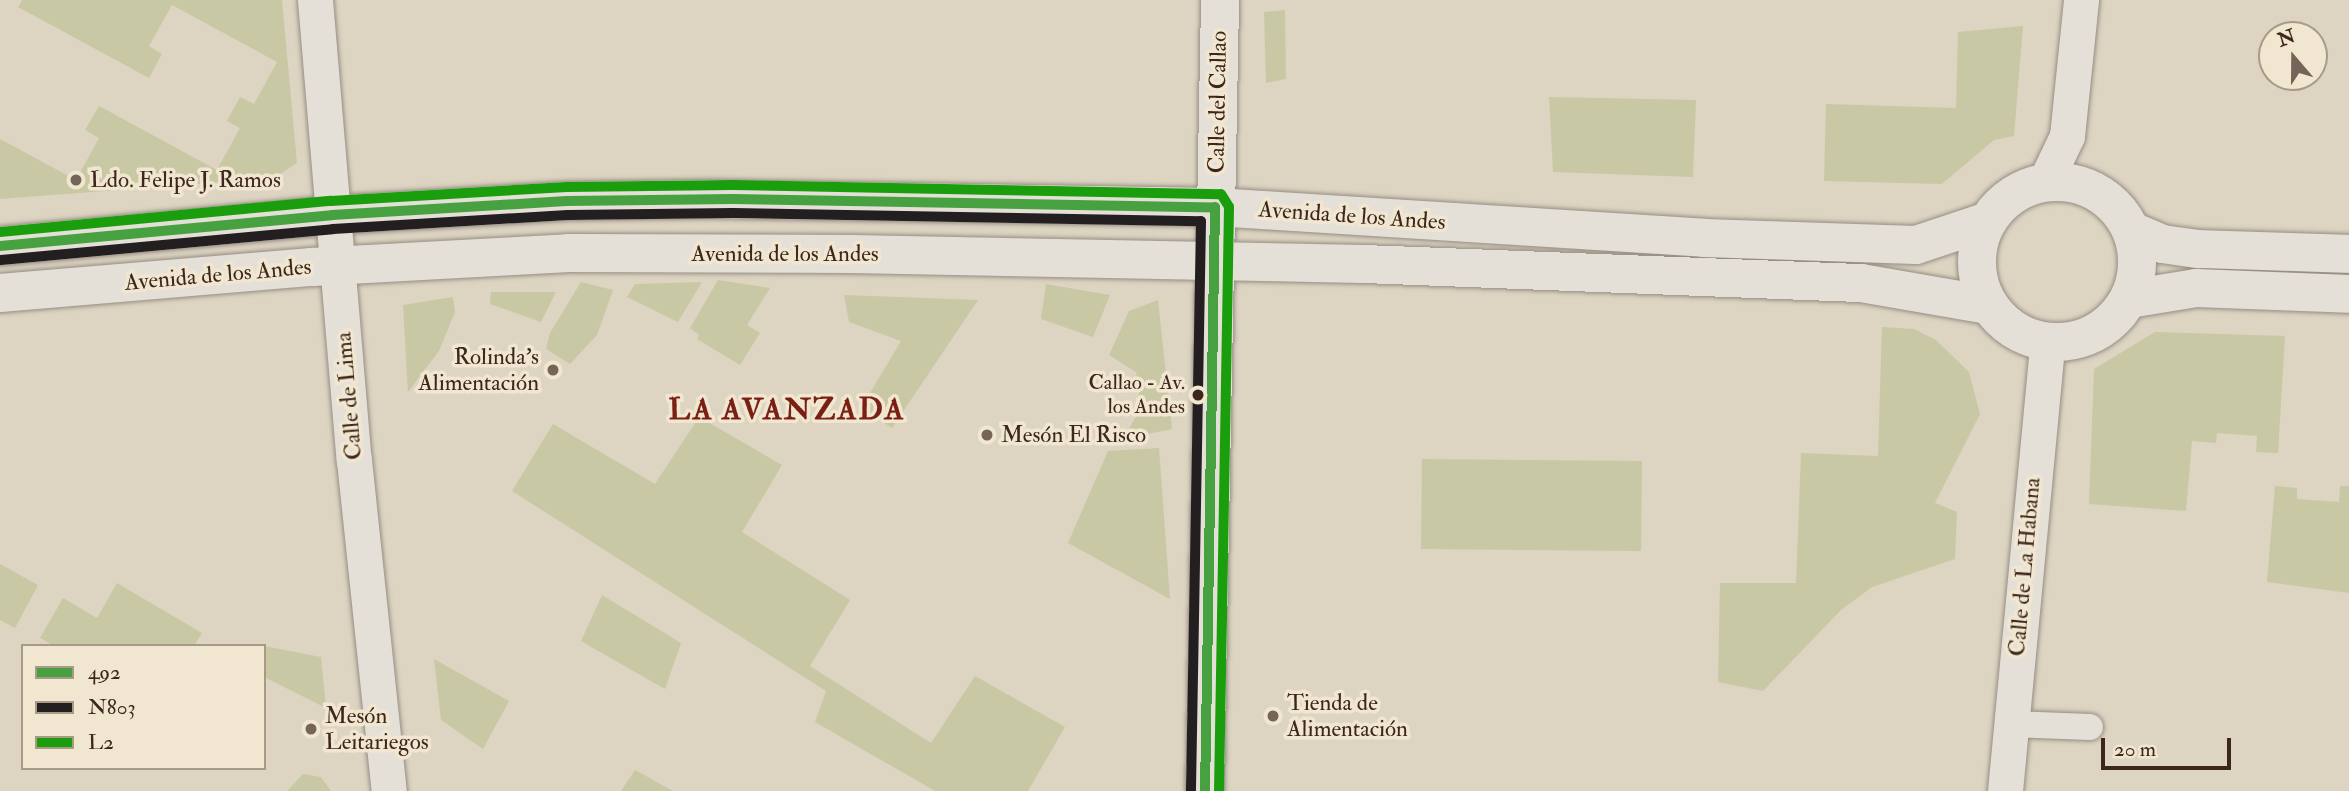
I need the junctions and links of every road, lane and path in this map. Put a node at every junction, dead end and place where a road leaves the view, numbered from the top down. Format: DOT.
graph roads {
  1 [pos="315,0"];
  2 [pos="1220,0"];
  3 [pos="2081,0"];
  4 [pos="2045,182"];
  5 [pos="1215,207"];
  6 [pos="332,215"];
  7 [pos="1988,221"];
  8 [pos="2132,231"];
  9 [pos="0,246"];
  10 [pos="2349,254"];
  11 [pos="1213,260"];
  12 [pos="338,267"];
  13 [pos="0,293"];
  14 [pos="2349,294"];
  15 [pos="2129,299"];
  16 [pos="1988,305"];
  17 [pos="2047,342"];
  18 [pos="2011,724"];
  19 [pos="2090,727"];
  20 [pos="389,791"];
  21 [pos="1205,791"];
  22 [pos="2005,791"];
  1 -- 6 [label="street, Calle de Lima"];
  2 -- 5 [label="main road, Calle del Callao"];
  3 -- 4 [label="street"];
  4 -- 7 [label="main road"];
  4 -- 8 [label="main road"];
  5 -- 6 [label="main road, Avenida de los Andes"];
  5 -- 7 [label="main road, Avenida de los Andes"];
  5 -- 11 [label="main road, Calle del Callao"];
  6 -- 9 [label="main road, Avenida de los Andes"];
  6 -- 12 [label="street, Calle de Lima"];
  7 -- 16 [label="main road"];
  8 -- 10 [label="main road"];
  8 -- 15 [label="main road"];
  11 -- 12 [label="main road, Avenida de los Andes"];
  11 -- 16 [label="main road, Avenida de los Andes"];
  11 -- 21 [label="main road, Calle del Callao"];
  12 -- 13 [label="main road, Avenida de los Andes"];
  12 -- 20 [label="street, Calle de Lima"];
  14 -- 15 [label="main road"];
  15 -- 17 [label="main road"];
  16 -- 17 [label="main road"];
  17 -- 18 [label="street, Calle de La Habana"];
  18 -- 19 [label="street"];
  18 -- 22 [label="street, Calle de La Habana"];
}
